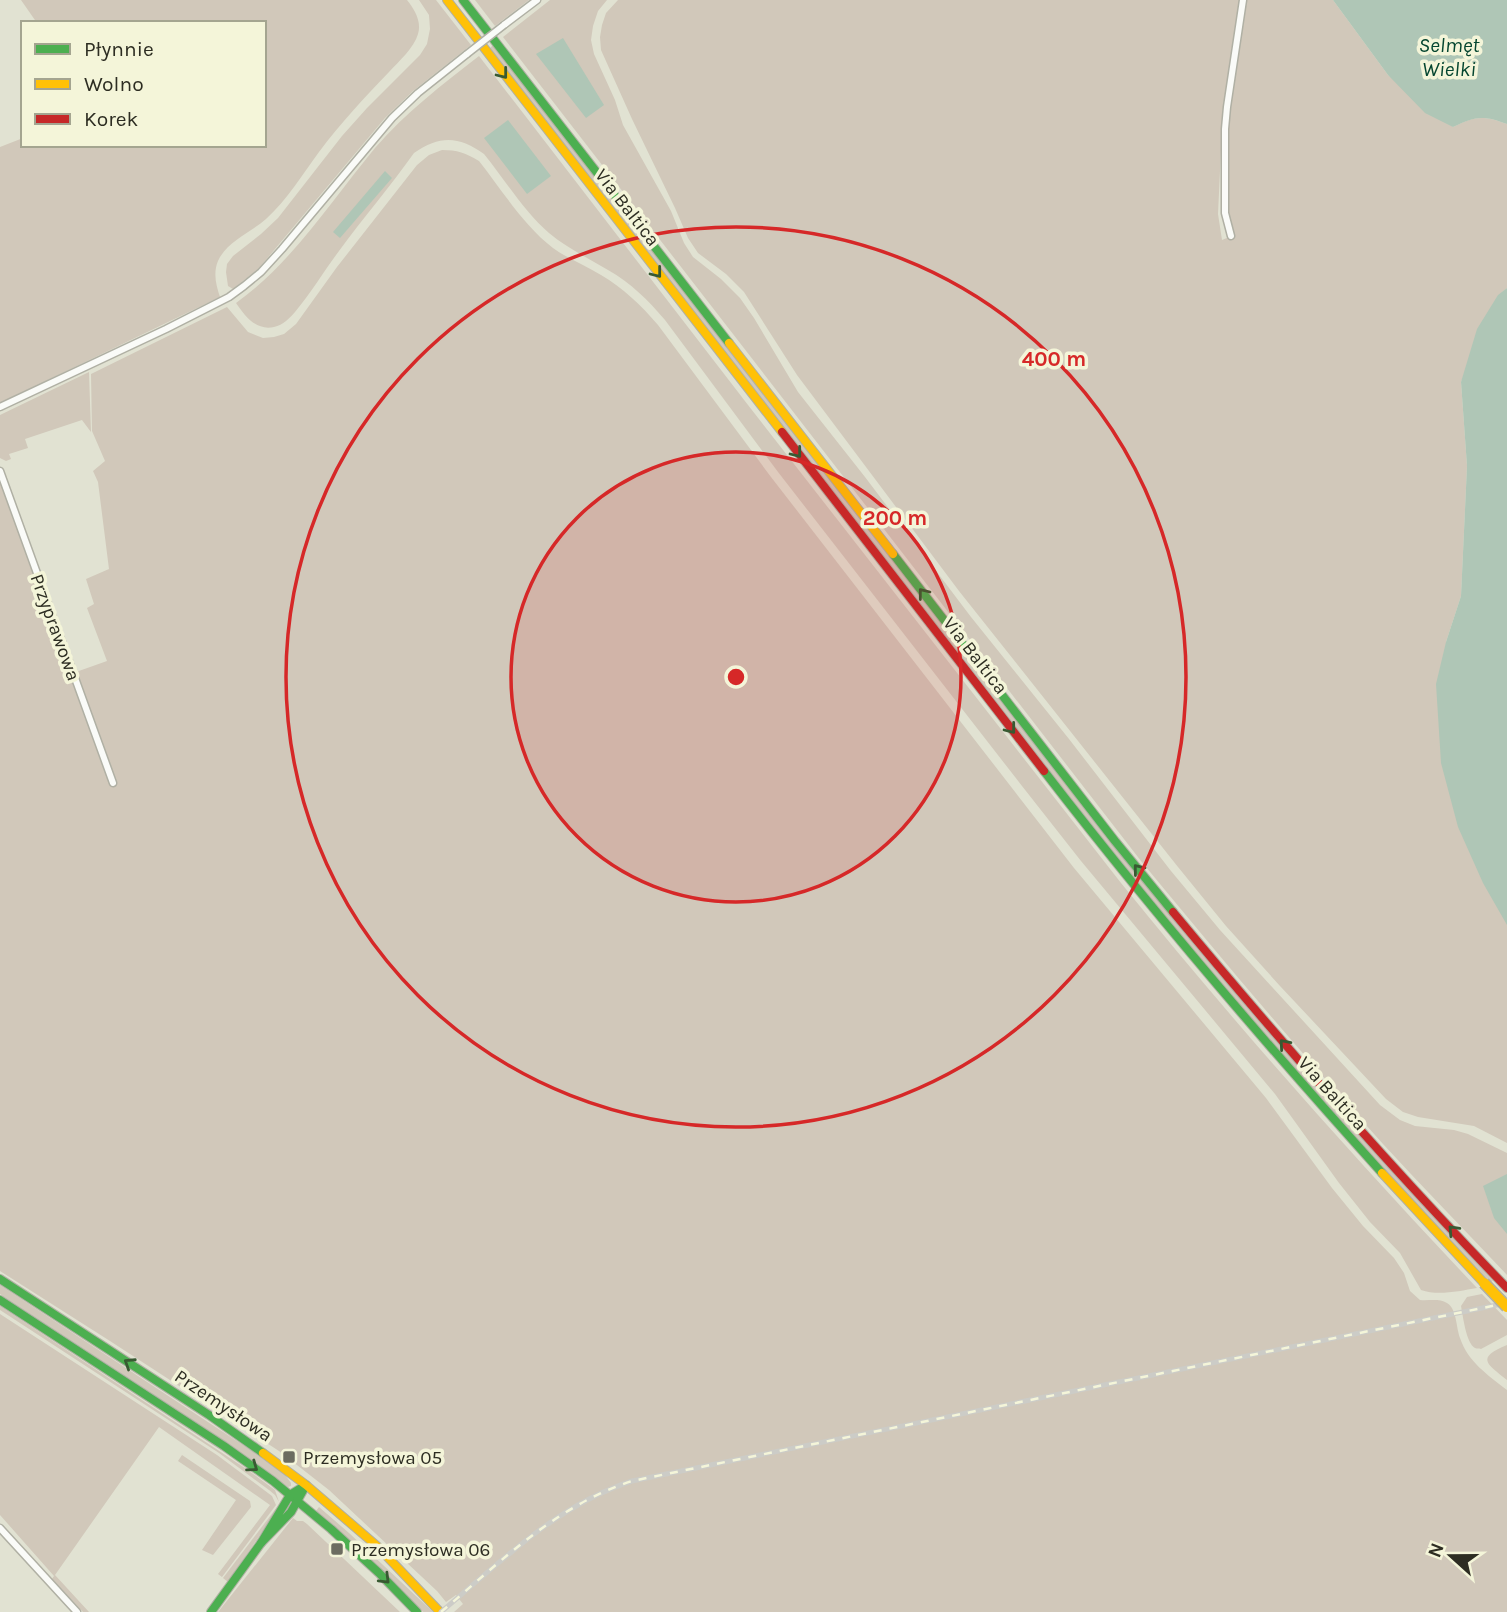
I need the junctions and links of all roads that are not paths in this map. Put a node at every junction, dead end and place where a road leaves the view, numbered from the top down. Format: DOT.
graph roads {
  1 [pos="447,0"];
  2 [pos="463,0"];
  3 [pos="537,0"];
  4 [pos="1243,0"];
  5 [pos="1231,236"];
  6 [pos="0,407"];
  7 [pos="0,471"];
  8 [pos="113,783"];
  9 [pos="0,1279"];
  10 [pos="1503,1284"];
  11 [pos="0,1300"];
  12 [pos="1507,1307"];
  13 [pos="306,1485"];
  14 [pos="294,1498"];
  15 [pos="0,1528"];
  16 [pos="77,1612"];
  17 [pos="211,1612"];
  18 [pos="417,1612"];
  19 [pos="440,1612"];
  1 -- 12 [label="main road, Via Baltica, one-way, bridge"];
  10 -- 2 [label="main road, Via Baltica, one-way"];
  3 -- 6 [label="street, bridge"];
  4 -- 5 [label="street"];
  7 -- 8 [label="street, Przyprawowa"];
  13 -- 9 [label="main road, Przemysłowa, one-way"];
  11 -- 14 [label="main road, Przemysłowa, one-way"];
  13 -- 14 [label="main road"];
  13 -- 19 [label="main road, Przemysłowa"];
  14 -- 17 [label="main road"];
  14 -- 18 [label="main road, Przemysłowa, one-way"];
  15 -- 16 [label="street"];
}
